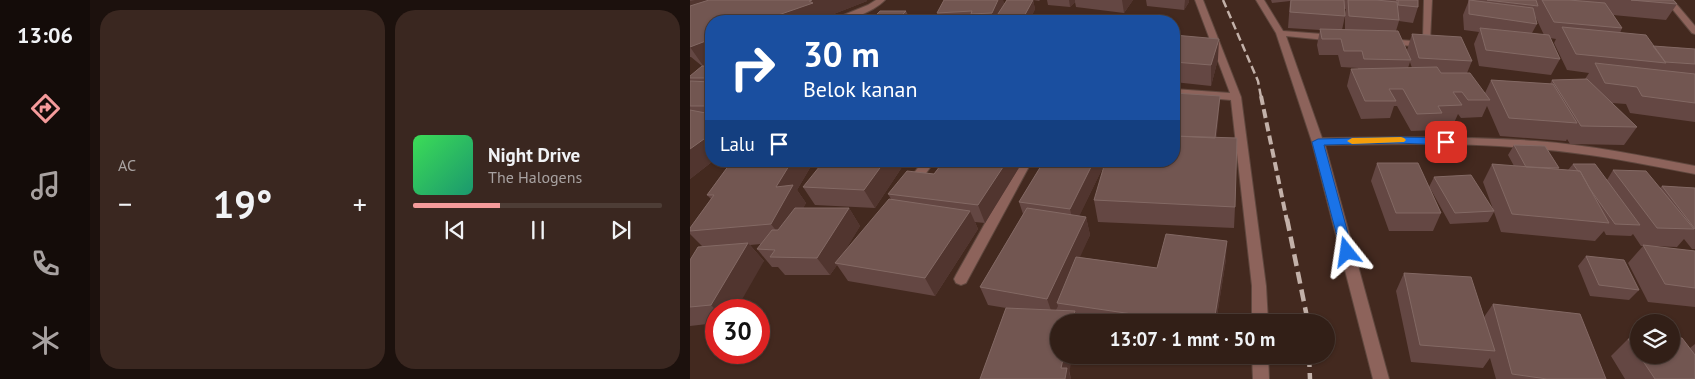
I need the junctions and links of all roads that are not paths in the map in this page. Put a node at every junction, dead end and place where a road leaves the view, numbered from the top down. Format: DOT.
graph roads {
  1 [pos="880,0"];
  2 [pos="1199,0"];
  3 [pos="1260,0"];
  4 [pos="1428,0"];
  5 [pos="1669,0"];
  6 [pos="849,15"];
  7 [pos="1695,31"];
  8 [pos="1280,33"];
  9 [pos="1344,39"];
  10 [pos="1373,41"];
  11 [pos="1180,92"];
  12 [pos="1236,97"];
  13 [pos="1318,142"];
  14 [pos="924,167"];
  15 [pos="1023,167"];
  16 [pos="1695,170"];
  17 [pos="900,198"];
  18 [pos="961,278"];
  19 [pos="1260,314"];
  20 [pos="1260,364"];
  21 [pos="1261,379"];
  22 [pos="1380,379"];
  1 -- 6 [label="street"];
  2 -- 12 [label="street"];
  3 -- 8 [label="street"];
  4 -- 10 [label="street"];
  5 -- 7 [label="street"];
  8 -- 9 [label="street"];
  8 -- 13 [label="street"];
  11 -- 12 [label="street"];
  12 -- 19 [label="street"];
  13 -- 16 [label="street"];
  13 -- 22 [label="street"];
  14 -- 17 [label="street"];
  15 -- 18 [label="street"];
  20 -- 21 [label="street"];
}
